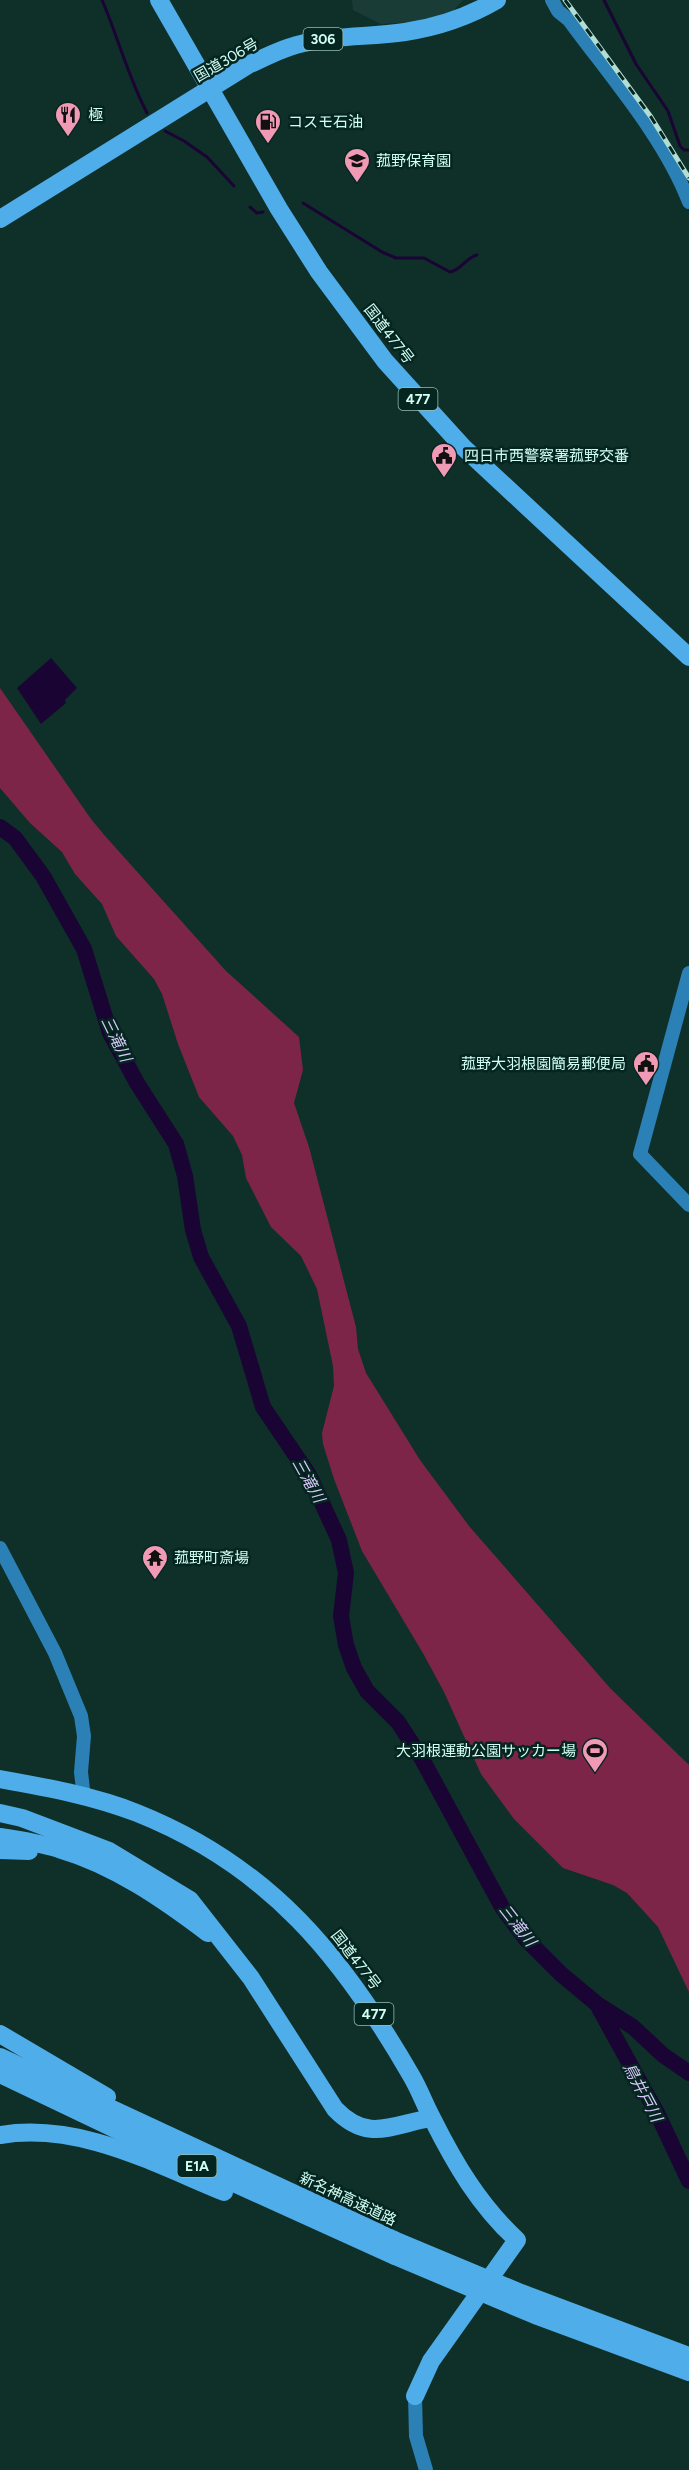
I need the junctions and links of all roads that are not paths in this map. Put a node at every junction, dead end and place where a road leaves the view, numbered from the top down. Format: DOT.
graph roads {
  1 [pos="159,0"];
  2 [pos="497,0"];
  3 [pos="552,0"];
  4 [pos="210,89"];
  5 [pos="689,202"];
  6 [pos="0,219"];
  7 [pos="689,657"];
  8 [pos="689,974"];
  9 [pos="689,1206"];
  10 [pos="0,1548"];
  11 [pos="0,1779"];
  12 [pos="84,1798"];
  13 [pos="0,1813"];
  14 [pos="0,1826"];
  15 [pos="0,1836"];
  16 [pos="0,1850"];
  17 [pos="105,1858"];
  18 [pos="0,2034"];
  19 [pos="0,2057"];
  20 [pos="0,2074"];
  21 [pos="431,2118"];
  22 [pos="0,2135"];
  23 [pos="203,2153"];
  24 [pos="375,2247"];
  25 [pos="395,2248"];
  26 [pos="689,2356"];
  27 [pos="689,2372"];
  28 [pos="415,2396"];
  29 [pos="426,2470"];
  1 -- 4 [label="highway, 国道477号 / 477"];
  2 -- 4 [label="highway, 国道306号 / 306"];
  3 -- 5 [label="street"];
  4 -- 6 [label="highway, 国道306号 / 306"];
  4 -- 7 [label="highway, 国道477号 / 477"];
  8 -- 9 [label="street"];
  10 -- 12 [label="street"];
  11 -- 12 [label="highway, 国道477号 / 477"];
  12 -- 21 [label="highway, 国道477号 / 477"];
  13 -- 17 [label="highway"];
  14 -- 17 [label="highway"];
  15 -- 17 [label="highway"];
  16 -- 17 [label="highway"];
  17 -- 21 [label="highway"];
  18 -- 23 [label="highway"];
  19 -- 23 [label="highway, 新名神高速道路 / E1A"];
  20 -- 24 [label="highway, 新名神高速道路 / E1A"];
  21 -- 28 [label="highway, 国道477号 / 477"];
  22 -- 24 [label="highway"];
  23 -- 25 [label="highway, 新名神高速道路 / E1A"];
  24 -- 25 [label="highway, 新名神高速道路 / E1A"];
  25 -- 26 [label="highway, 新名神高速道路 / E1A, bridge"];
  25 -- 27 [label="highway, 新名神高速道路 / E1A, bridge"];
  28 -- 29 [label="street"];
}
